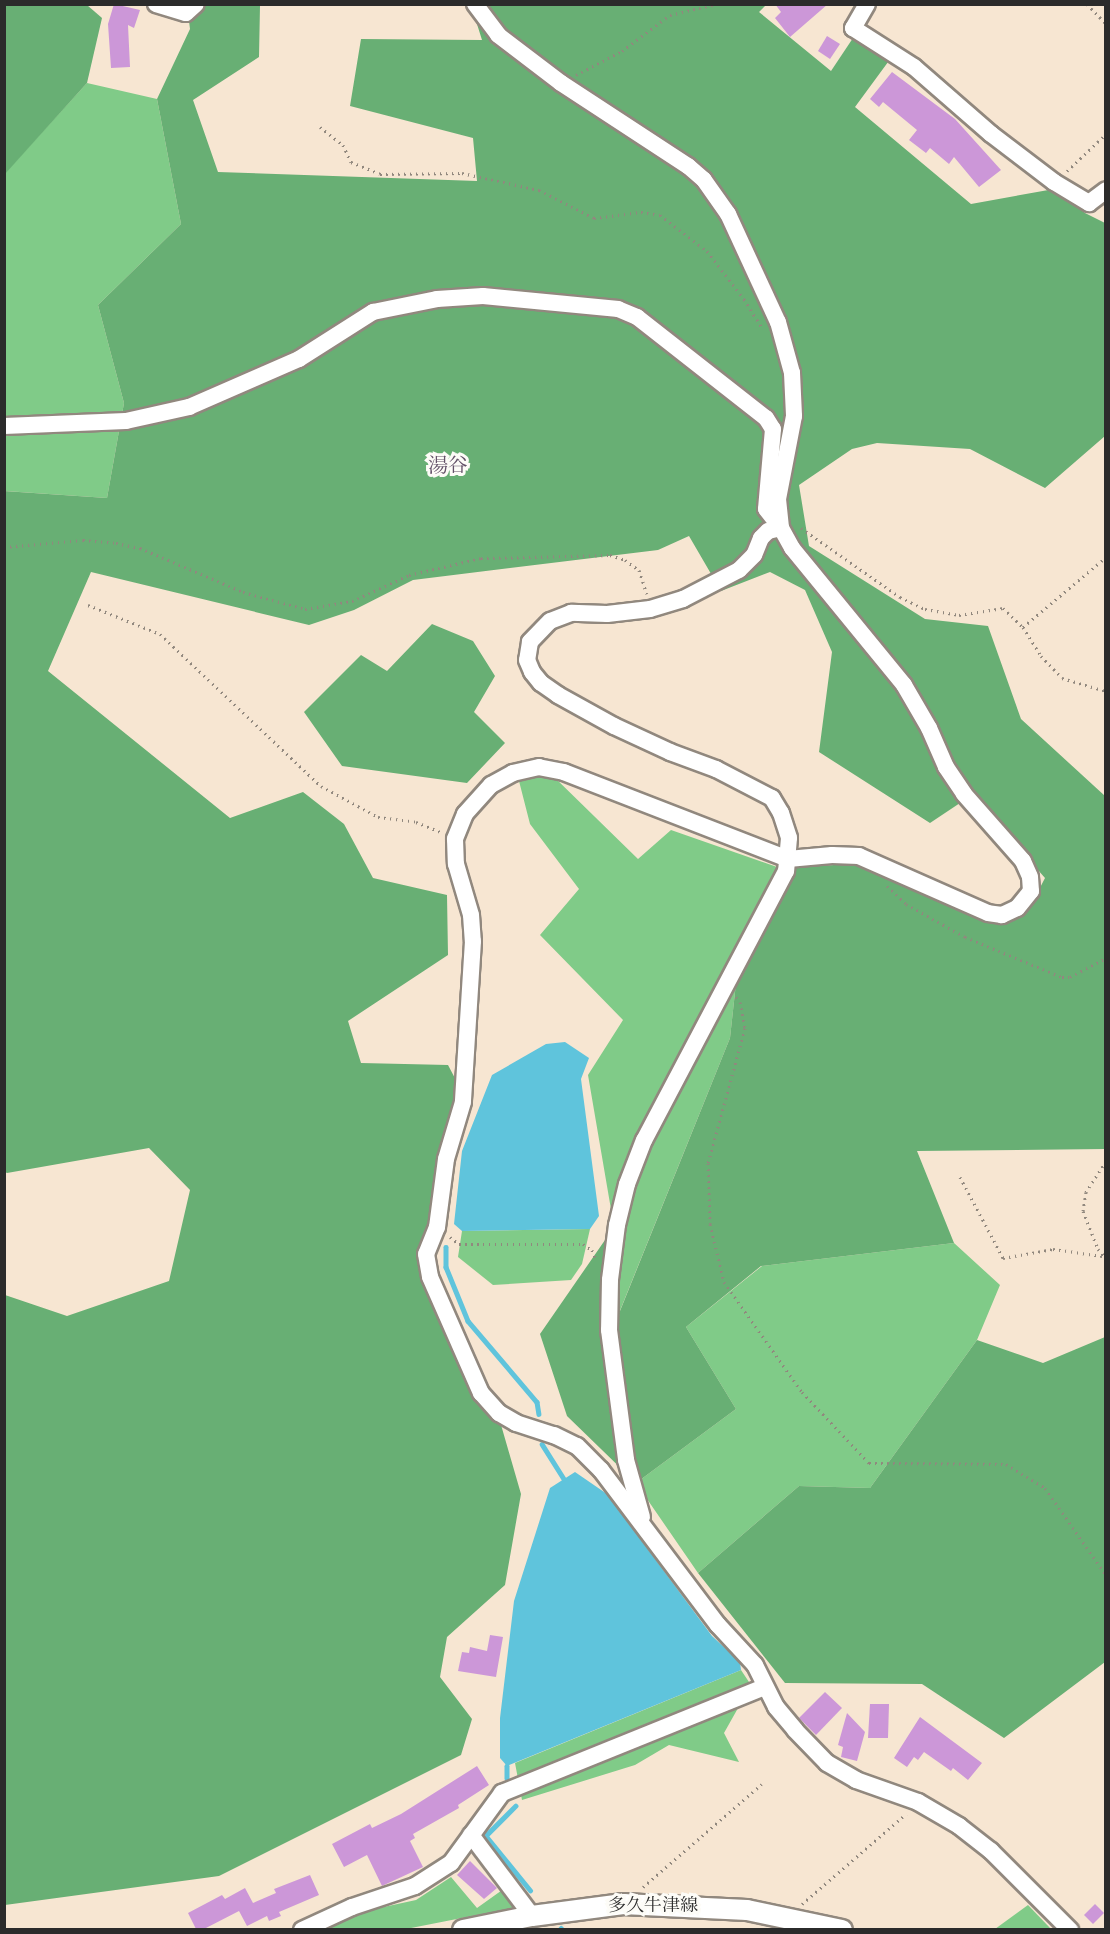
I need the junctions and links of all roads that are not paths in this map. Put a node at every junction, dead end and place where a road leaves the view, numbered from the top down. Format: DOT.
graph roads {
  1 [pos="156,4"];
  2 [pos="196,4"];
  3 [pos="476,4"];
  4 [pos="864,6"];
  5 [pos="1106,190"];
  6 [pos="4,426"];
  7 [pos="781,528"];
  8 [pos="788,859"];
  9 [pos="645,1529"];
  10 [pos="764,1687"];
  11 [pos="471,1835"];
  12 [pos="532,1916"];
  13 [pos="302,1929"];
  14 [pos="463,1929"];
  15 [pos="842,1929"];
  16 [pos="1070,1929"];
  1 -- 2 [label="street"];
  3 -- 7 [label="street"];
  4 -- 5 [label="street"];
  6 -- 7 [label="street"];
  7 -- 8 [label="street"];
  7 -- 8 [label="street"];
  8 -- 9 [label="street"];
  8 -- 9 [label="street"];
  9 -- 10 [label="street"];
  10 -- 11 [label="street"];
  10 -- 16 [label="street"];
  11 -- 12 [label="street"];
  11 -- 13 [label="street"];
  12 -- 14 [label="main road, 多久牛津線"];
  12 -- 15 [label="main road, 多久牛津線"];
}
